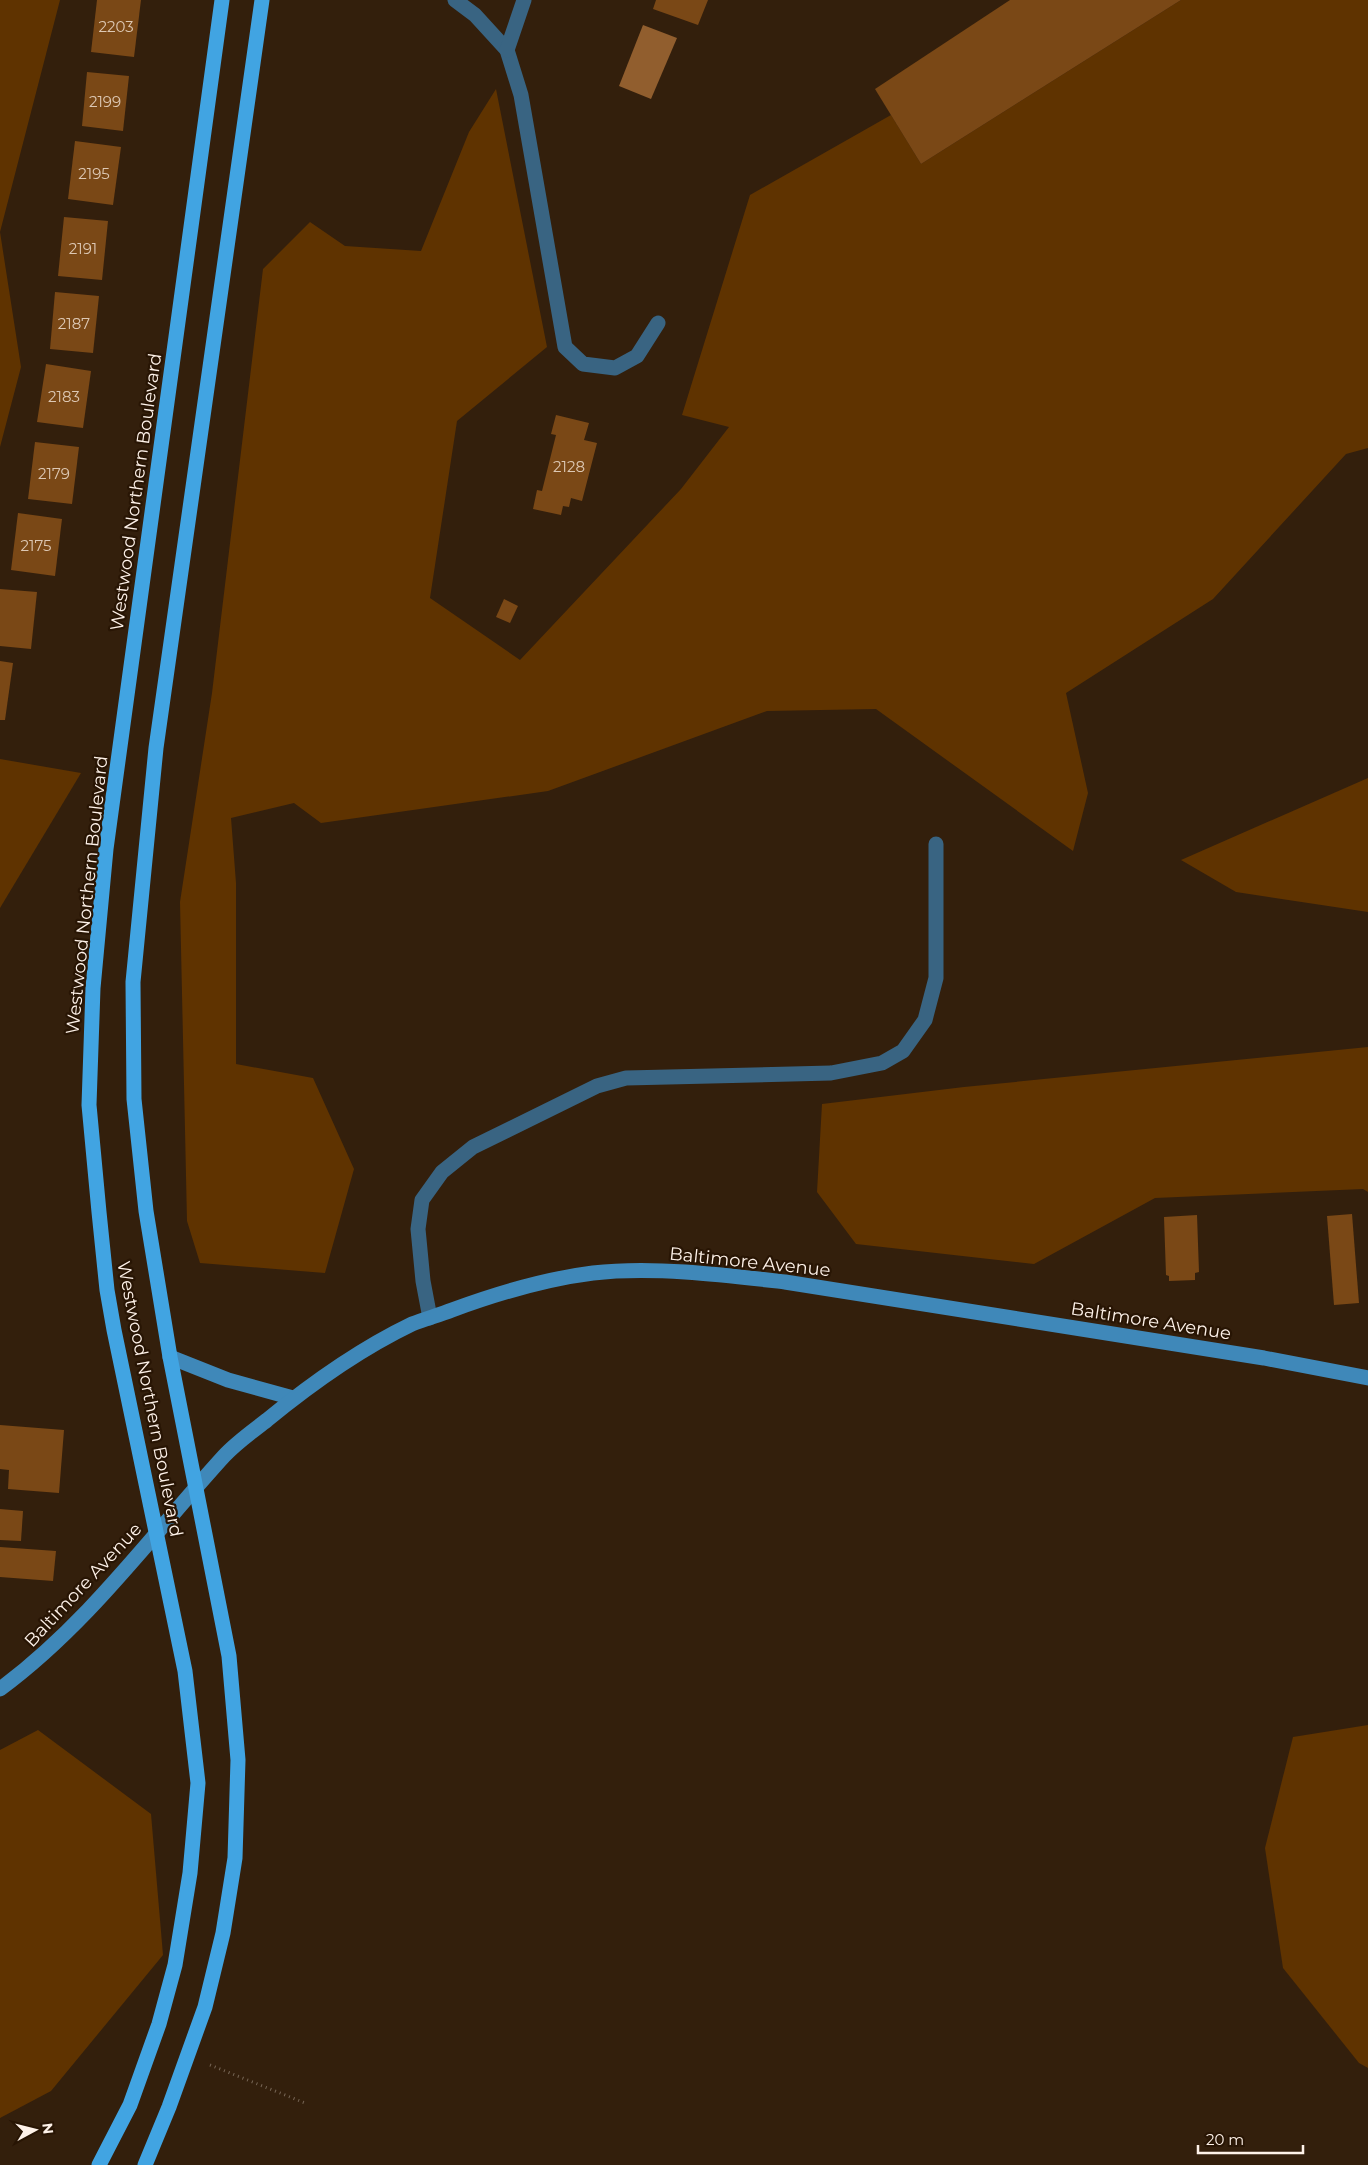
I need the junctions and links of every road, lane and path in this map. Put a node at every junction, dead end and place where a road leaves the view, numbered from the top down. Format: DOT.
graph roads {
  1 [pos="222,0"];
  2 [pos="262,0"];
  3 [pos="455,0"];
  4 [pos="524,0"];
  5 [pos="507,50"];
  6 [pos="658,323"];
  7 [pos="936,844"];
  8 [pos="430,1318"];
  9 [pos="170,1357"];
  10 [pos="1368,1378"];
  11 [pos="293,1398"];
  12 [pos="197,1487"];
  13 [pos="156,1534"];
  14 [pos="0,1689"];
  15 [pos="188,2056"];
  16 [pos="305,2103"];
  17 [pos="99,2165"];
  18 [pos="144,2165"];
  1 -- 13 [label="main road, Westwood Northern Boulevard"];
  2 -- 9 [label="main road, Westwood Northern Boulevard"];
  3 -- 5 [label="lane"];
  4 -- 5 [label="lane"];
  5 -- 6 [label="lane"];
  7 -- 8 [label="lane"];
  8 -- 10 [label="street, Baltimore Avenue"];
  8 -- 11 [label="street, Baltimore Avenue"];
  9 -- 11 [label="street"];
  9 -- 12 [label="main road, Westwood Northern Boulevard"];
  11 -- 12 [label="street, Baltimore Avenue"];
  12 -- 13 [label="street, Baltimore Avenue"];
  12 -- 15 [label="main road, Westwood Northern Boulevard"];
  13 -- 14 [label="street, Baltimore Avenue"];
  13 -- 17 [label="main road, Westwood Northern Boulevard"];
  15 -- 16 [label="path"];
  15 -- 18 [label="main road, Westwood Northern Boulevard"];
}
